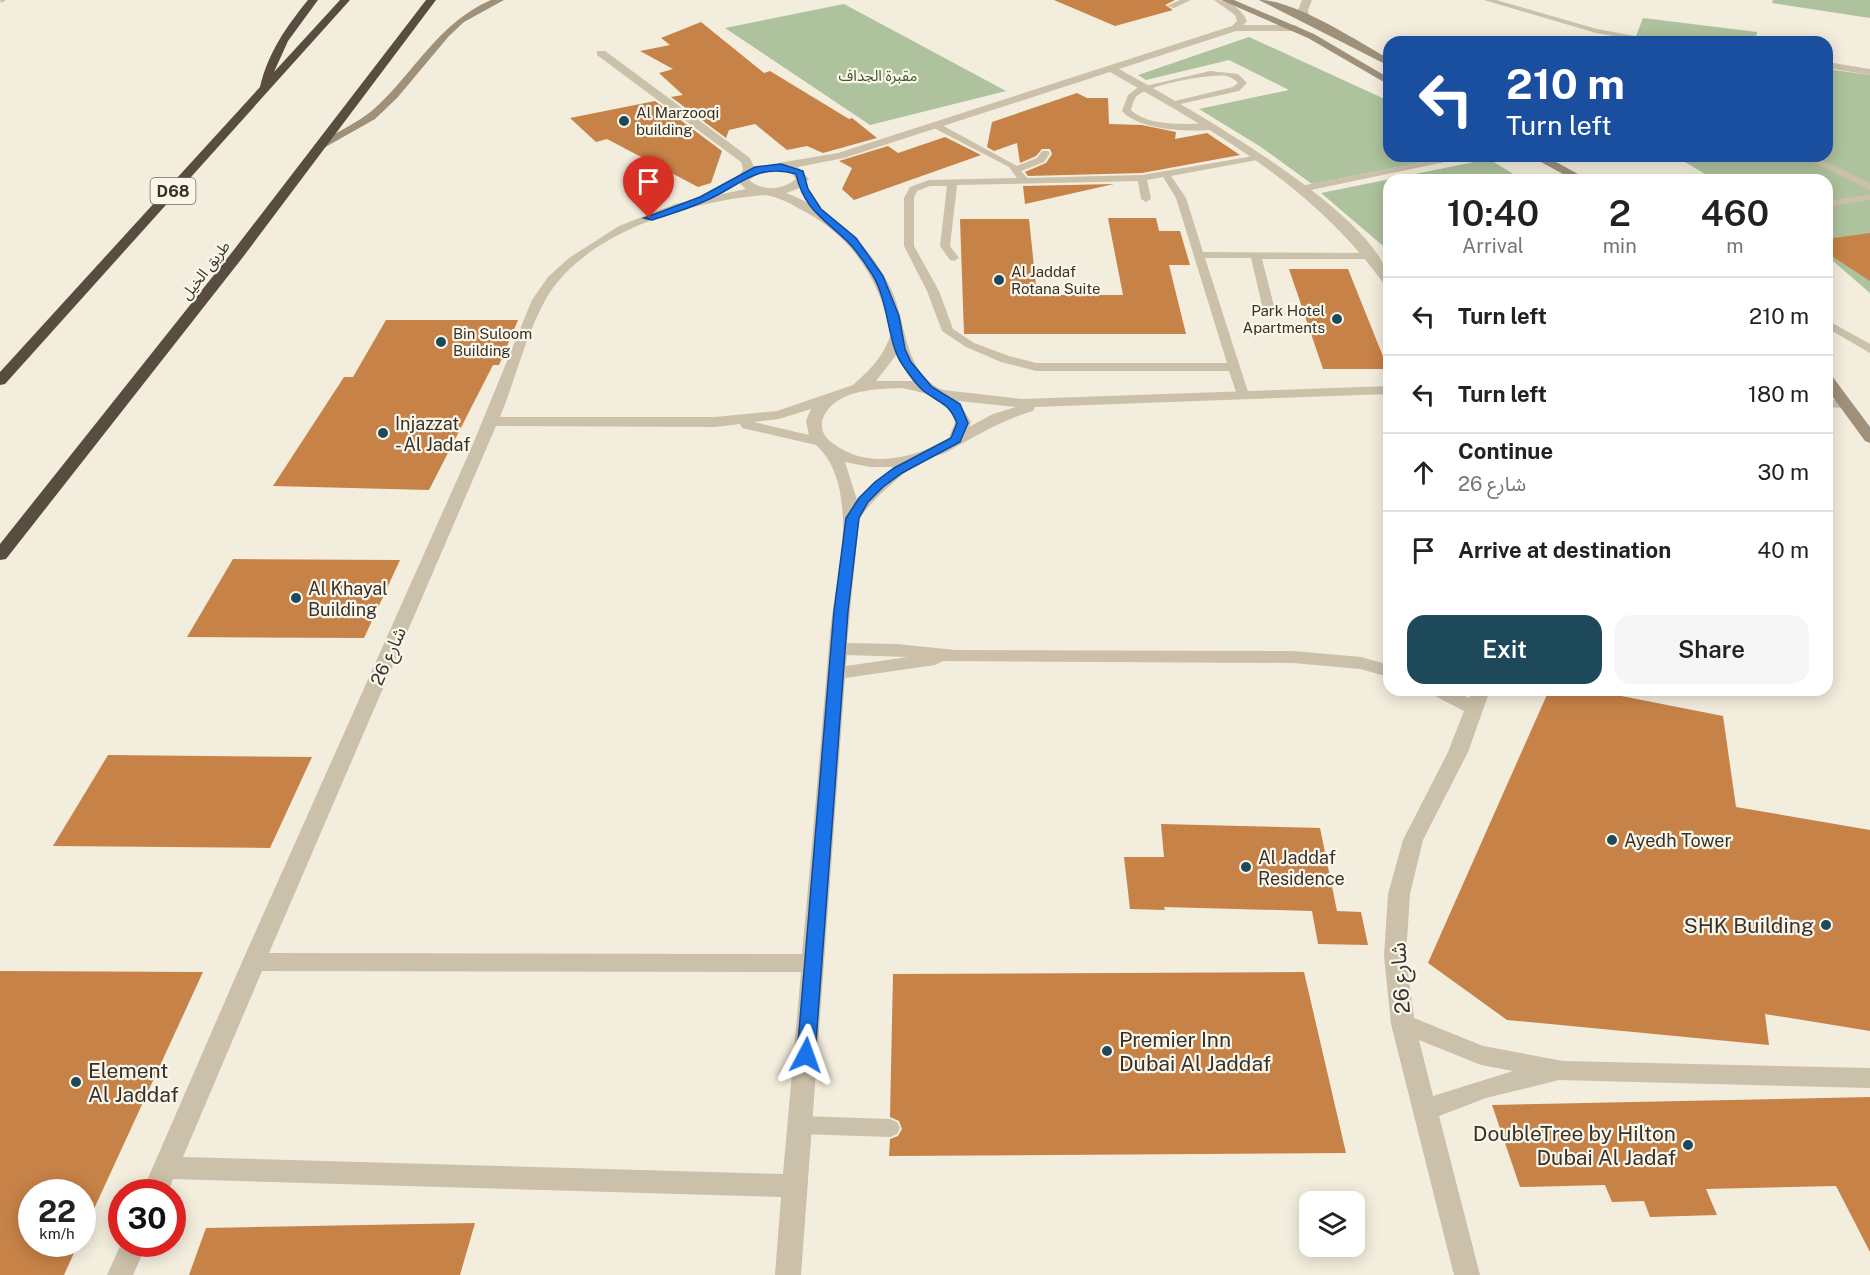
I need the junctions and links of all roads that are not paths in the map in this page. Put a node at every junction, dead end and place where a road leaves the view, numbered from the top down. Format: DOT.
graph roads {
  1 [pos="313,0"];
  2 [pos="345,0"];
  3 [pos="431,0"];
  4 [pos="499,0"];
  5 [pos="1187,0"];
  6 [pos="1219,0"];
  7 [pos="1226,0"];
  8 [pos="1264,0"];
  9 [pos="1307,0"];
  10 [pos="1488,0"];
  11 [pos="1171,6"];
  12 [pos="1306,18"];
  13 [pos="1235,27"];
  14 [pos="1295,28"];
  15 [pos="1626,36"];
  16 [pos="601,53"];
  17 [pos="1383,60"];
  18 [pos="1833,66"];
  19 [pos="1110,68"];
  20 [pos="1870,72"];
  21 [pos="1383,79"];
  22 [pos="1146,88"];
  23 [pos="265,90"];
  24 [pos="1174,104"];
  25 [pos="935,125"];
  26 [pos="1213,128"];
  27 [pos="318,147"];
  28 [pos="1045,153"];
  29 [pos="739,156"];
  30 [pos="840,156"];
  31 [pos="1257,157"];
  32 [pos="1438,162"];
  33 [pos="1548,162"];
  34 [pos="1818,162"];
  35 [pos="777,167"];
  36 [pos="1017,169"];
  37 [pos="1571,174"];
  38 [pos="1166,175"];
  39 [pos="745,176"];
  40 [pos="1142,178"];
  41 [pos="802,180"];
  42 [pos="1024,181"];
  43 [pos="952,182"];
  44 [pos="1870,187"];
  45 [pos="1300,189"];
  46 [pos="767,191"];
  47 [pos="1870,197"];
  48 [pos="704,199"];
  49 [pos="1146,199"];
  50 [pos="1833,203"];
  51 [pos="817,211"];
  52 [pos="1200,255"];
  53 [pos="1256,255"];
  54 [pos="1373,256"];
  55 [pos="954,258"];
  56 [pos="1383,272"];
  57 [pos="1269,314"];
  58 [pos="1833,327"];
  59 [pos="898,335"];
  60 [pos="1870,349"];
  61 [pos="1235,368"];
  62 [pos="0,381"];
  63 [pos="858,387"];
  64 [pos="1833,390"];
  65 [pos="934,392"];
  66 [pos="1383,392"];
  67 [pos="1244,395"];
  68 [pos="834,397"];
  69 [pos="1050,403"];
  70 [pos="1833,403"];
  71 [pos="1844,404"];
  72 [pos="491,421"];
  73 [pos="715,422"];
  74 [pos="1870,438"];
  75 [pos="956,440"];
  76 [pos="826,446"];
  77 [pos="921,458"];
  78 [pos="852,518"];
  79 [pos="0,555"];
  80 [pos="838,649"];
  81 [pos="955,656"];
  82 [pos="1361,663"];
  83 [pos="1383,663"];
  84 [pos="1383,669"];
  85 [pos="837,673"];
  86 [pos="1478,699"];
  87 [pos="253,962"];
  88 [pos="812,963"];
  89 [pos="1403,1024"];
  90 [pos="1563,1071"];
  91 [pos="1870,1078"];
  92 [pos="1426,1110"];
  93 [pos="801,1125"];
  94 [pos="890,1128"];
  95 [pos="166,1168"];
  96 [pos="161,1179"];
  97 [pos="795,1186"];
  98 [pos="128,1257"];
  99 [pos="120,1275"];
  100 [pos="788,1275"];
  101 [pos="1467,1275"];
  1 -- 23 [label="highway"];
  2 -- 23 [label="highway, D68"];
  3 -- 27 [label="highway, طريق الخيل"];
  4 -- 27 [label="street"];
  5 -- 11 [label="lane"];
  6 -- 13 [label="street"];
  7 -- 14 [label="street"];
  8 -- 12 [label="street"];
  9 -- 12 [label="street"];
  10 -- 15 [label="lane"];
  12 -- 17 [label="street"];
  13 -- 14 [label="street"];
  13 -- 19 [label="street"];
  14 -- 21 [label="street"];
  16 -- 29 [label="street"];
  18 -- 20 [label="lane"];
  19 -- 22 [label="street"];
  19 -- 25 [label="street"];
  22 -- 24 [label="street"];
  22 -- 24 [label="lane"];
  22 -- 26 [label="lane"];
  23 -- 62 [label="highway, D68"];
  24 -- 26 [label="street"];
  25 -- 30 [label="street"];
  25 -- 36 [label="lane"];
  26 -- 31 [label="street"];
  27 -- 79 [label="highway, طريق الخيل"];
  28 -- 36 [label="lane"];
  29 -- 35 [label="street"];
  29 -- 39 [label="street"];
  30 -- 35 [label="street, شارع 26"];
  30 -- 41 [label="street, شارع 26"];
  31 -- 38 [label="lane"];
  31 -- 45 [label="street"];
  32 -- 45 [label="lane"];
  33 -- 37 [label="street"];
  34 -- 44 [label="lane"];
  35 -- 39 [label="street, شارع 26"];
  35 -- 41 [label="street"];
  36 -- 42 [label="lane"];
  38 -- 40 [label="lane"];
  38 -- 52 [label="lane"];
  39 -- 46 [label="street"];
  39 -- 48 [label="street, شارع 26"];
  40 -- 42 [label="lane"];
  40 -- 49 [label="lane"];
  41 -- 46 [label="street, شارع 26"];
  41 -- 51 [label="street"];
  42 -- 43 [label="lane"];
  43 -- 55 [label="lane"];
  43 -- 61 [label="lane"];
  45 -- 54 [label="street"];
  46 -- 48 [label="street, شارع 26"];
  46 -- 51 [label="street"];
  47 -- 50 [label="lane"];
  48 -- 72 [label="street, شارع 26"];
  51 -- 59 [label="street"];
  52 -- 53 [label="lane"];
  52 -- 61 [label="lane"];
  53 -- 54 [label="lane"];
  53 -- 57 [label="lane"];
  54 -- 56 [label="street"];
  58 -- 60 [label="lane"];
  59 -- 63 [label="street"];
  59 -- 65 [label="street"];
  61 -- 67 [label="lane"];
  63 -- 65 [label="street"];
  63 -- 68 [label="street"];
  64 -- 71 [label="street"];
  65 -- 69 [label="street"];
  65 -- 75 [label="street"];
  66 -- 67 [label="street"];
  67 -- 69 [label="street"];
  68 -- 73 [label="street"];
  68 -- 76 [label="street"];
  69 -- 75 [label="street"];
  70 -- 71 [label="street"];
  71 -- 74 [label="street"];
  72 -- 73 [label="street"];
  72 -- 87 [label="street, شارع 26"];
  73 -- 76 [label="street"];
  75 -- 77 [label="street"];
  76 -- 77 [label="street"];
  76 -- 78 [label="street"];
  77 -- 78 [label="street"];
  78 -- 80 [label="street"];
  80 -- 81 [label="street"];
  80 -- 85 [label="street"];
  81 -- 82 [label="street"];
  81 -- 85 [label="street"];
  82 -- 83 [label="street"];
  82 -- 84 [label="street"];
  85 -- 88 [label="street"];
  86 -- 89 [label="street, شارع 26"];
  87 -- 88 [label="street"];
  87 -- 95 [label="street, شارع 26"];
  88 -- 93 [label="street"];
  89 -- 90 [label="street"];
  89 -- 92 [label="street, شارع 26"];
  90 -- 91 [label="street"];
  90 -- 92 [label="street"];
  92 -- 101 [label="street, شارع 26"];
  93 -- 94 [label="lane"];
  93 -- 97 [label="street"];
  95 -- 96 [label="street, شارع 26"];
  95 -- 97 [label="street"];
  97 -- 100 [label="street"];
  98 -- 99 [label="street"];
}
